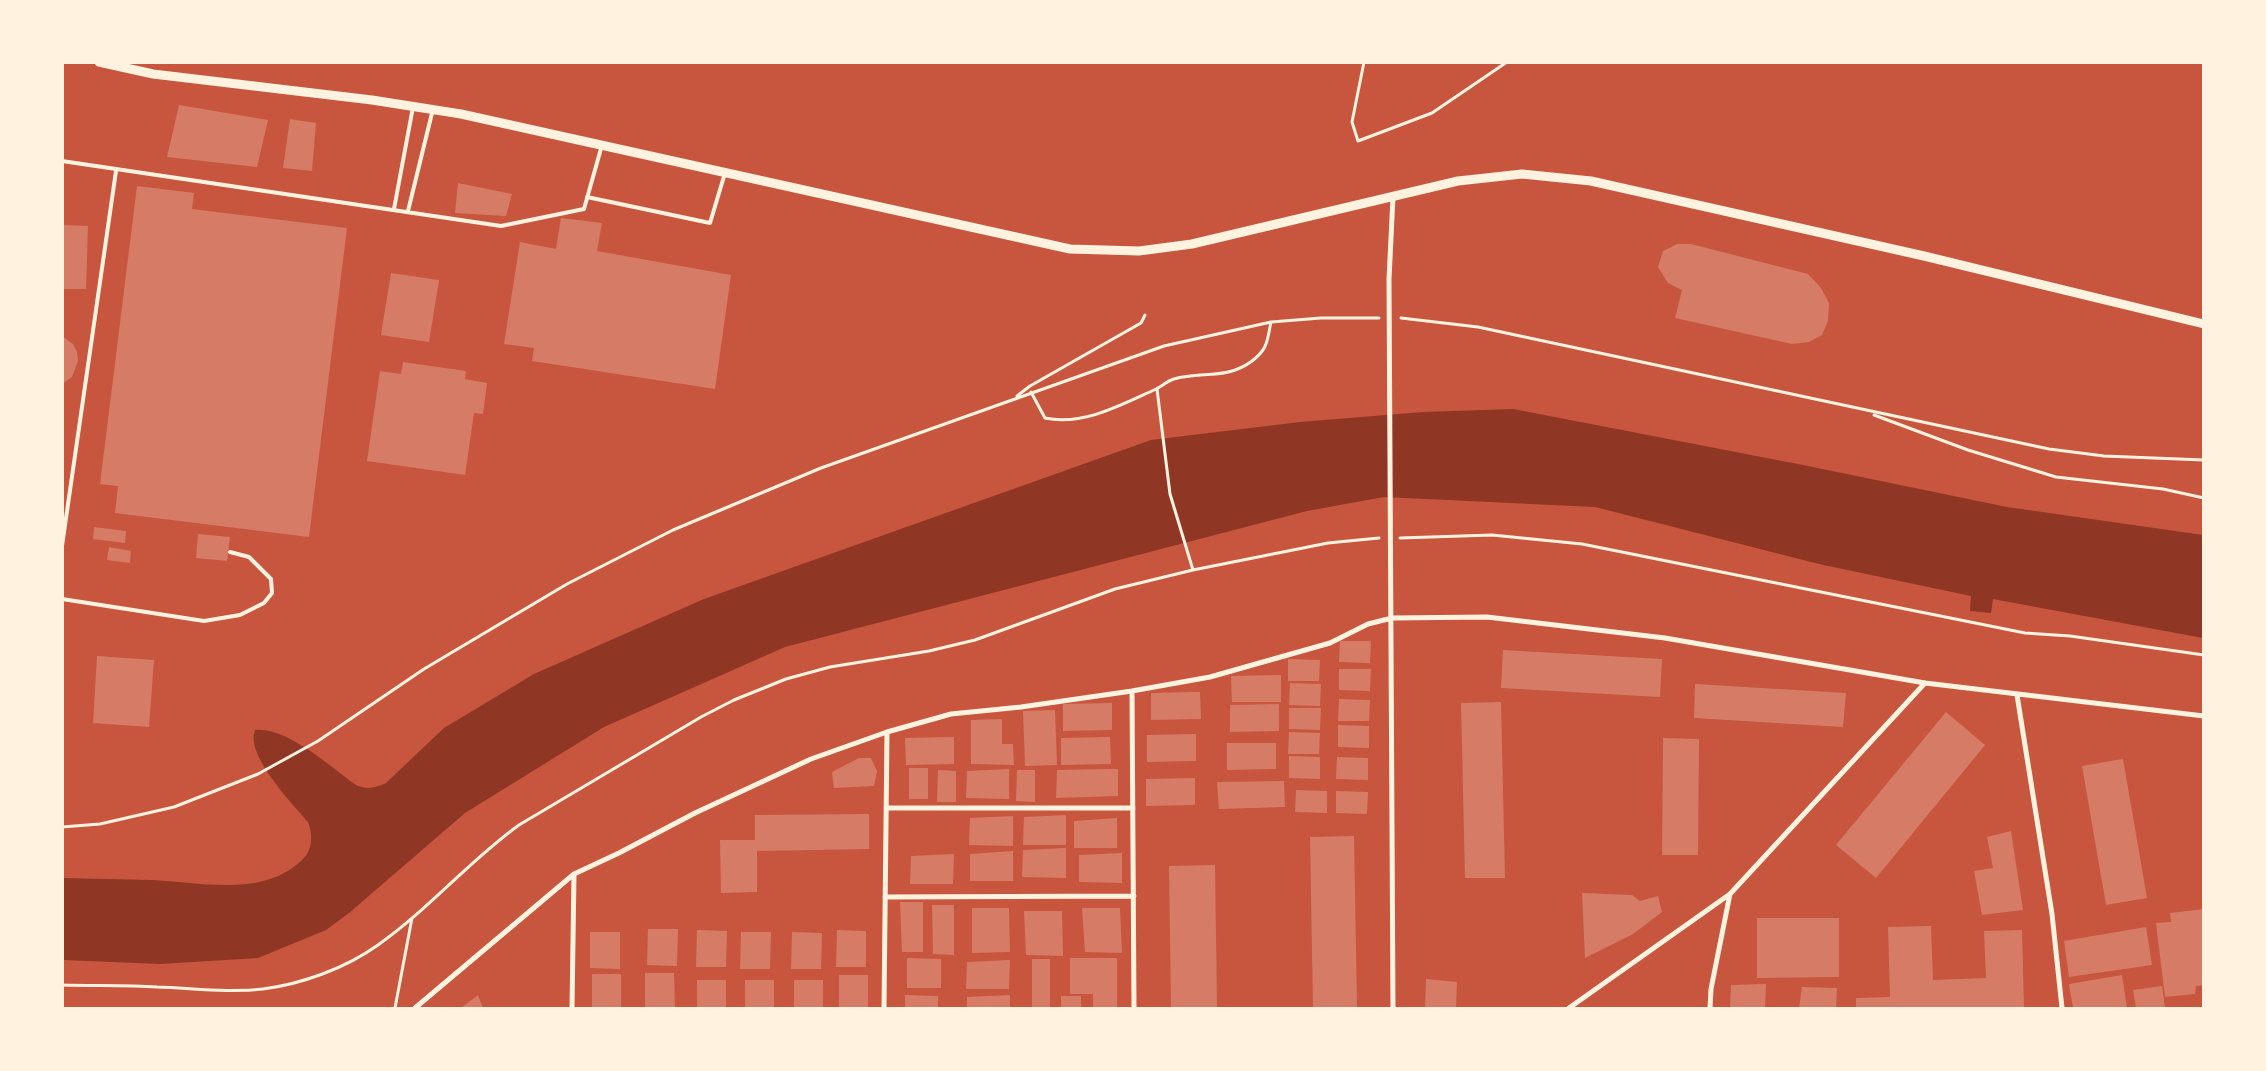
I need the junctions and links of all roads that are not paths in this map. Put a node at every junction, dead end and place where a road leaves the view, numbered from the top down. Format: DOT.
graph roads {
  1 [pos="99,62"];
  2 [pos="413,107"];
  3 [pos="433,110"];
  4 [pos="602,145"];
  5 [pos="62,161"];
  6 [pos="116,171"];
  7 [pos="725,172"];
  8 [pos="1393,197"];
  9 [pos="587,198"];
  10 [pos="394,209"];
  11 [pos="408,211"];
  12 [pos="2204,324"];
  13 [pos="62,546"];
  14 [pos="230,552"];
  15 [pos="62,599"];
  16 [pos="1392,618"];
  17 [pos="1925,683"];
  18 [pos="1132,691"];
  19 [pos="2017,695"];
  20 [pos="2204,716"];
  21 [pos="887,732"];
  22 [pos="886,808"];
  23 [pos="1133,808"];
  24 [pos="574,874"];
  25 [pos="1730,894"];
  26 [pos="1134,896"];
  27 [pos="885,897"];
  28 [pos="415,1008"];
  29 [pos="572,1008"];
  30 [pos="884,1008"];
  31 [pos="1134,1008"];
  32 [pos="1393,1008"];
  33 [pos="1569,1008"];
  34 [pos="1710,1008"];
  35 [pos="2062,1008"];
  1 -- 2 [label="street"];
  2 -- 3 [label="street"];
  2 -- 10 [label="lane"];
  3 -- 4 [label="street"];
  3 -- 11 [label="lane"];
  4 -- 7 [label="street"];
  4 -- 9 [label="lane"];
  5 -- 6 [label="lane"];
  6 -- 10 [label="lane"];
  6 -- 13 [label="lane"];
  7 -- 8 [label="street"];
  7 -- 9 [label="lane"];
  8 -- 12 [label="street"];
  8 -- 16 [label="street"];
  9 -- 11 [label="lane"];
  10 -- 11 [label="lane"];
  14 -- 15 [label="lane"];
  16 -- 17 [label="street"];
  16 -- 18 [label="street"];
  16 -- 32 [label="street"];
  17 -- 19 [label="street"];
  17 -- 25 [label="street"];
  18 -- 21 [label="street"];
  18 -- 23 [label="street"];
  19 -- 20 [label="street"];
  19 -- 35 [label="street"];
  21 -- 22 [label="street"];
  21 -- 24 [label="street"];
  22 -- 23 [label="street"];
  22 -- 27 [label="street"];
  23 -- 26 [label="street"];
  24 -- 28 [label="street"];
  24 -- 29 [label="street"];
  25 -- 33 [label="street"];
  25 -- 34 [label="street"];
  26 -- 27 [label="street"];
  26 -- 31 [label="street"];
  27 -- 30 [label="street"];
}
